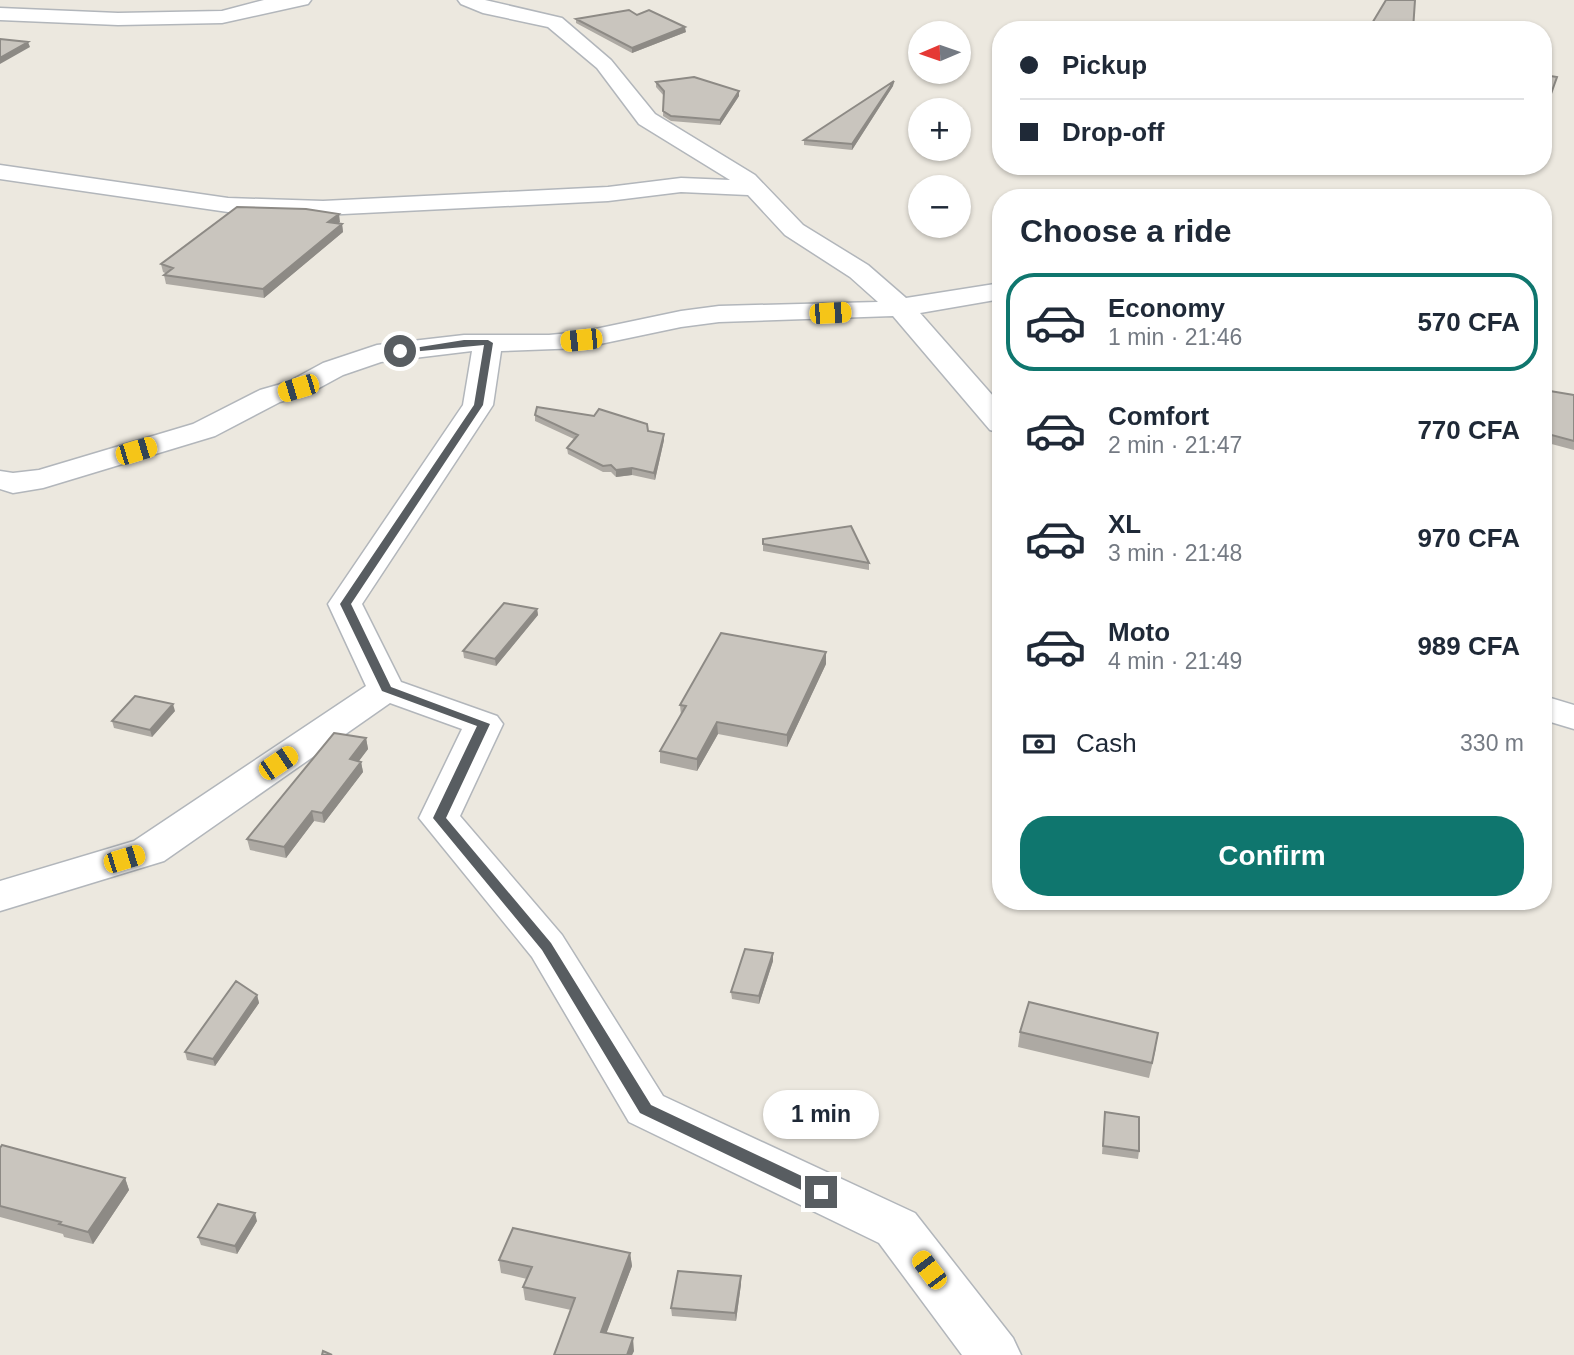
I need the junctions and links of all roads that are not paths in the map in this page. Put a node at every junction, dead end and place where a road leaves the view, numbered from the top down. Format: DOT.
graph roads {
  1 [pos="301,0"];
  2 [pos="468,0"];
  3 [pos="0,13"];
  4 [pos="0,172"];
  5 [pos="754,188"];
  6 [pos="992,292"];
  7 [pos="900,307"];
  8 [pos="488,343"];
  9 [pos="992,414"];
  10 [pos="0,480"];
  11 [pos="386,689"];
  12 [pos="1552,710"];
  13 [pos="1574,717"];
  14 [pos="0,896"];
  15 [pos="994,1355"];
  1 -- 3 [label="street"];
  2 -- 5 [label="street"];
  4 -- 5 [label="street"];
  5 -- 7 [label="street"];
  6 -- 7 [label="street"];
  7 -- 8 [label="street"];
  7 -- 9 [label="street"];
  8 -- 10 [label="street"];
  8 -- 11 [label="street"];
  11 -- 14 [label="street"];
  11 -- 15 [label="street"];
  12 -- 13 [label="street"];
}
